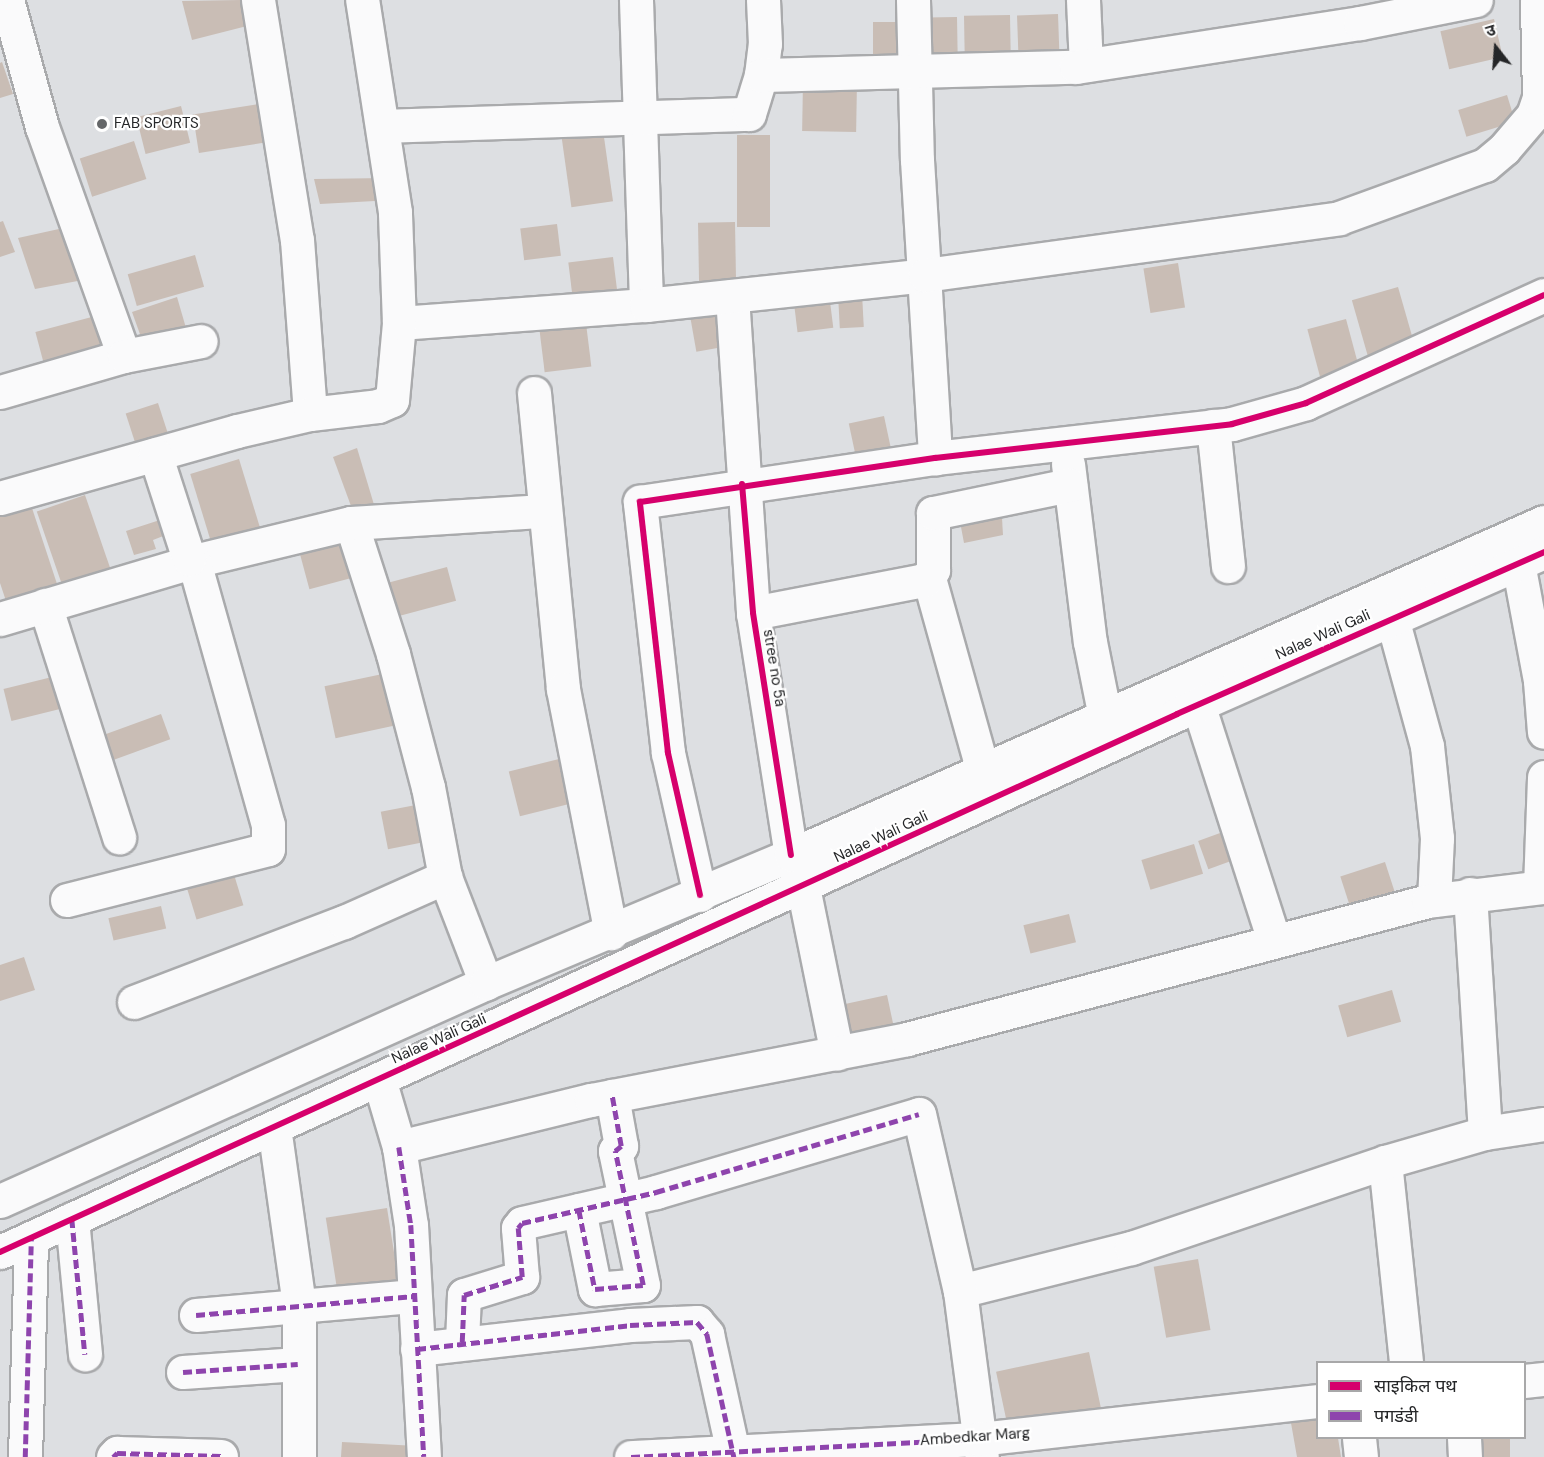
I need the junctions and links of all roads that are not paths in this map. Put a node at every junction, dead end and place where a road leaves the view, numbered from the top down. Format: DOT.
graph roads {
  1 [pos="7,0"];
  2 [pos="258,0"];
  3 [pos="362,0"];
  4 [pos="636,0"];
  5 [pos="764,0"];
  6 [pos="913,0"];
  7 [pos="1083,0"];
  8 [pos="1476,0"];
  9 [pos="1537,0"];
  10 [pos="1086,65"];
  11 [pos="917,74"];
  12 [pos="762,75"];
  13 [pos="637,120"];
  14 [pos="383,126"];
  15 [pos="924,275"];
  16 [pos="732,296"];
  17 [pos="1544,296"];
  18 [pos="646,305"];
  19 [pos="399,323"];
  20 [pos="201,341"];
  21 [pos="124,357"];
  22 [pos="0,393"];
  23 [pos="534,393"];
  24 [pos="310,414"];
  25 [pos="1213,426"];
  26 [pos="1066,445"];
  27 [pos="155,454"];
  28 [pos="935,458"];
  29 [pos="742,484"];
  30 [pos="1070,485"];
  31 [pos="0,498"];
  32 [pos="544,510"];
  33 [pos="1544,522"];
  34 [pos="351,523"];
  35 [pos="1531,558"];
  36 [pos="194,561"];
  37 [pos="1228,566"];
  38 [pos="929,578"];
  39 [pos="45,605"];
  40 [pos="753,613"];
  41 [pos="1392,618"];
  42 [pos="0,619"];
  43 [pos="1198,704"];
  44 [pos="1105,717"];
  45 [pos="1544,732"];
  46 [pos="983,771"];
  47 [pos="1544,777"];
  48 [pos="118,837"];
  49 [pos="791,855"];
  50 [pos="445,877"];
  51 [pos="803,887"];
  52 [pos="1542,887"];
  53 [pos="1470,894"];
  54 [pos="700,895"];
  55 [pos="67,900"];
  56 [pos="1434,900"];
  57 [pos="610,933"];
  58 [pos="1274,941"];
  59 [pos="486,983"];
  60 [pos="134,1002"];
  61 [pos="837,1054"];
  62 [pos="379,1079"];
  63 [pos="612,1096"];
  64 [pos="1544,1124"];
  65 [pos="274,1127"];
  66 [pos="1485,1133"];
  67 [pos="399,1147"];
  68 [pos="1385,1162"];
  69 [pos="626,1199"];
  70 [pos="0,1202"];
  71 [pos="579,1210"];
  72 [pos="72,1219"];
  73 [pos="31,1238"];
  74 [pos="0,1252"];
  75 [pos="960,1291"];
  76 [pos="414,1296"];
  77 [pos="299,1306"];
  78 [pos="196,1315"];
  79 [pos="462,1342"];
  80 [pos="417,1349"];
  81 [pos="85,1354"];
  82 [pos="1406,1361"];
  83 [pos="298,1364"];
  84 [pos="183,1372"];
  85 [pos="1544,1379"];
  86 [pos="1526,1381"];
  87 [pos="1316,1401"];
  88 [pos="1359,1439"];
  89 [pos="1464,1439"];
  90 [pos="980,1448"];
  91 [pos="733,1455"];
  92 [pos="221,1456"];
  93 [pos="25,1457"];
  94 [pos="113,1457"];
  95 [pos="299,1457"];
  96 [pos="424,1457"];
  97 [pos="631,1457"];
  98 [pos="1361,1457"];
  99 [pos="1465,1457"];
  1 -- 21 [label="street"];
  2 -- 24 [label="street"];
  3 -- 14 [label="street"];
  4 -- 13 [label="street"];
  5 -- 12 [label="street"];
  6 -- 11 [label="street"];
  7 -- 10 [label="street"];
  8 -- 10 [label="street"];
  9 -- 15 [label="street"];
  10 -- 11 [label="street"];
  11 -- 12 [label="street"];
  11 -- 15 [label="street"];
  12 -- 13 [label="street"];
  13 -- 14 [label="street"];
  13 -- 18 [label="street"];
  14 -- 19 [label="street"];
  15 -- 16 [label="street"];
  15 -- 28 [label="street"];
  16 -- 18 [label="street"];
  16 -- 29 [label="street, stree no 5a"];
  17 -- 25 [label="street"];
  18 -- 19 [label="street"];
  19 -- 24 [label="street"];
  20 -- 21 [label="street"];
  21 -- 22 [label="street"];
  23 -- 32 [label="street"];
  24 -- 27 [label="street"];
  25 -- 26 [label="street"];
  25 -- 37 [label="street"];
  26 -- 28 [label="street"];
  26 -- 30 [label="street"];
  27 -- 31 [label="street"];
  27 -- 36 [label="street"];
  28 -- 29 [label="street"];
  29 -- 40 [label="street, stree no 5a"];
  29 -- 54 [label="street"];
  30 -- 38 [label="street"];
  30 -- 44 [label="street"];
  32 -- 34 [label="street"];
  32 -- 57 [label="street"];
  33 -- 44 [label="street"];
  34 -- 36 [label="street"];
  34 -- 50 [label="street"];
  35 -- 41 [label="street, Nalae Wali Gali"];
  35 -- 45 [label="street"];
  36 -- 39 [label="street"];
  36 -- 55 [label="street"];
  38 -- 40 [label="street"];
  38 -- 46 [label="street"];
  39 -- 42 [label="street"];
  39 -- 48 [label="street"];
  40 -- 49 [label="street, stree no 5a"];
  41 -- 43 [label="street, Nalae Wali Gali"];
  41 -- 56 [label="street"];
  43 -- 51 [label="street, Nalae Wali Gali"];
  43 -- 58 [label="street"];
  44 -- 46 [label="street"];
  46 -- 49 [label="street"];
  47 -- 52 [label="street"];
  49 -- 51 [label="street, stree no 5a"];
  49 -- 54 [label="street"];
  50 -- 59 [label="street"];
  50 -- 60 [label="street"];
  51 -- 61 [label="street, stree no 5a"];
  51 -- 62 [label="street, Nalae Wali Gali"];
  52 -- 53 [label="street"];
  53 -- 56 [label="street"];
  53 -- 66 [label="street"];
  54 -- 57 [label="street"];
  56 -- 58 [label="street"];
  57 -- 59 [label="street"];
  58 -- 61 [label="street"];
  59 -- 70 [label="street"];
  61 -- 63 [label="street"];
  62 -- 65 [label="street, Nalae Wali Gali"];
  62 -- 67 [label="street"];
  63 -- 67 [label="street"];
  63 -- 69 [label="street"];
  64 -- 66 [label="street"];
  65 -- 72 [label="street, Nalae Wali Gali"];
  65 -- 77 [label="street"];
  66 -- 68 [label="street"];
  67 -- 76 [label="street"];
  68 -- 75 [label="street"];
  68 -- 82 [label="street"];
  69 -- 71 [label="street"];
  69 -- 71 [label="street"];
  69 -- 75 [label="street"];
  71 -- 79 [label="street"];
  72 -- 73 [label="street, Nalae Wali Gali"];
  72 -- 81 [label="street"];
  73 -- 74 [label="street, Nalae Wali Gali"];
  73 -- 93 [label="street"];
  75 -- 90 [label="street"];
  76 -- 77 [label="street"];
  76 -- 80 [label="street"];
  77 -- 78 [label="street"];
  77 -- 83 [label="street"];
  79 -- 80 [label="street"];
  79 -- 91 [label="street"];
  80 -- 96 [label="street"];
  83 -- 84 [label="street"];
  83 -- 95 [label="street"];
  85 -- 86 [label="street"];
  87 -- 90 [label="street, Ambedkar Marg"];
  88 -- 98 [label="street"];
  89 -- 99 [label="street"];
  90 -- 91 [label="street, Ambedkar Marg"];
  91 -- 97 [label="street, Ambedkar Marg"];
  92 -- 94 [label="street"];
}
